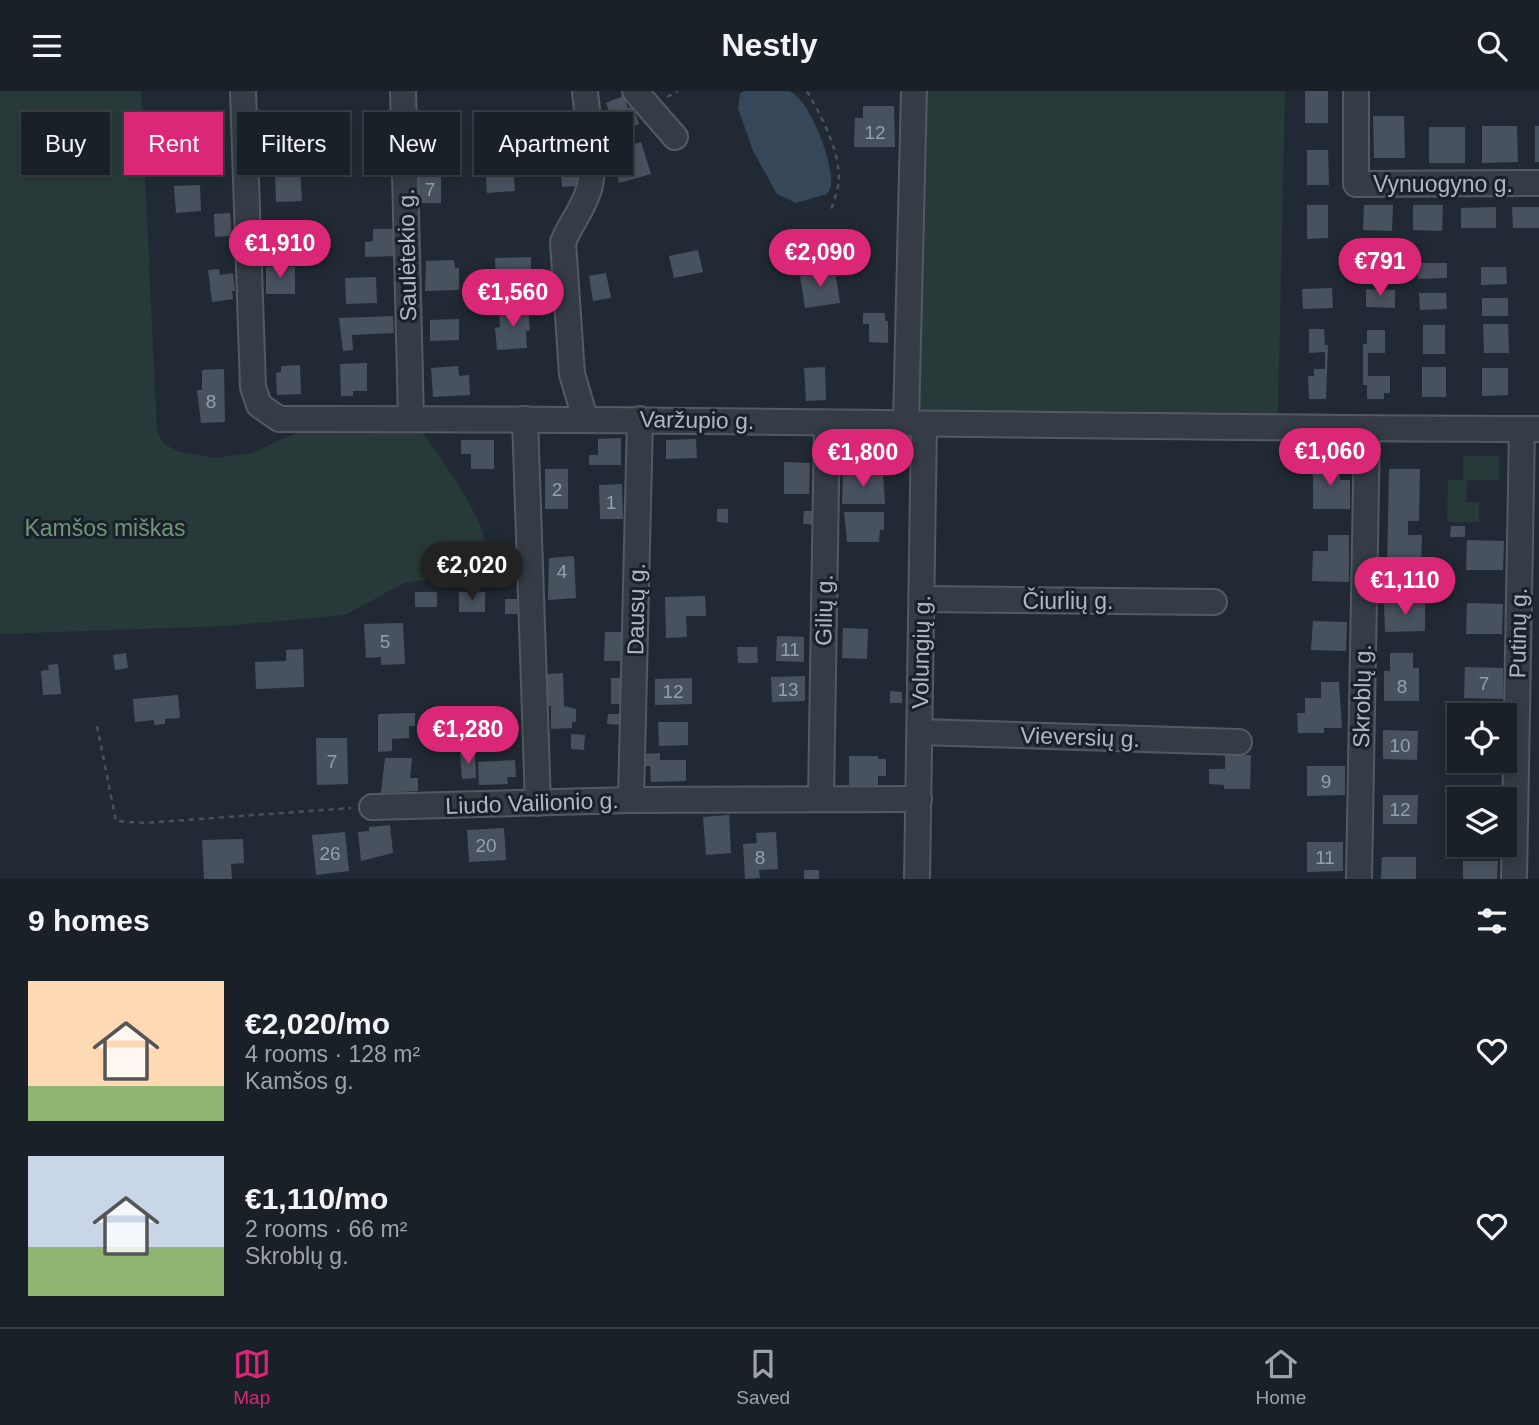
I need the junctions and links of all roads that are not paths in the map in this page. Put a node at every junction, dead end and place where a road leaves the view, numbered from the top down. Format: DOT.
graph roads {
  1 [pos="243,91"];
  2 [pos="403,91"];
  3 [pos="585,91"];
  4 [pos="635,91"];
  5 [pos="914,91"];
  6 [pos="1356,91"];
  7 [pos="675,137"];
  8 [pos="1539,183"];
  9 [pos="585,418"];
  10 [pos="411,419"];
  11 [pos="525,419"];
  12 [pos="640,419"];
  13 [pos="827,423"];
  14 [pos="915,424"];
  15 [pos="1367,429"];
  16 [pos="1531,429"];
  17 [pos="922,599"];
  18 [pos="1214,602"];
  19 [pos="920,732"];
  20 [pos="1239,742"];
  21 [pos="821,798"];
  22 [pos="919,799"];
  23 [pos="631,800"];
  24 [pos="538,803"];
  25 [pos="372,807"];
  26 [pos="917,879"];
  27 [pos="1359,879"];
  28 [pos="1514,879"];
  1 -- 10 [label="street, Varžupio g."];
  2 -- 10 [label="street, Saulėtekio g."];
  3 -- 9 [label="street"];
  4 -- 7 [label="street"];
  5 -- 14 [label="street, Volungių g."];
  6 -- 8 [label="street, Vynuogyno g."];
  9 -- 11 [label="street, Varžupio g."];
  9 -- 12 [label="street, Varžupio g."];
  10 -- 11 [label="street, Varžupio g."];
  11 -- 24 [label="street"];
  12 -- 13 [label="street, Varžupio g."];
  12 -- 23 [label="street, Dausų g."];
  13 -- 14 [label="street, Varžupio g."];
  13 -- 21 [label="street, Gilių g."];
  14 -- 15 [label="street, Varžupio g."];
  14 -- 17 [label="street, Volungių g."];
  15 -- 16 [label="street, Varžupio g."];
  15 -- 27 [label="street, Skroblų g."];
  16 -- 28 [label="street, Putinų g."];
  17 -- 18 [label="street, Čiurlių g."];
  17 -- 19 [label="street, Volungių g."];
  19 -- 20 [label="street, Vieversių g."];
  19 -- 22 [label="street, Volungių g."];
  21 -- 22 [label="street, Liudo Vailionio g."];
  21 -- 23 [label="street, Liudo Vailionio g."];
  22 -- 26 [label="street, Volungių g."];
  23 -- 24 [label="street, Liudo Vailionio g."];
  24 -- 25 [label="street, Liudo Vailionio g."];
}
